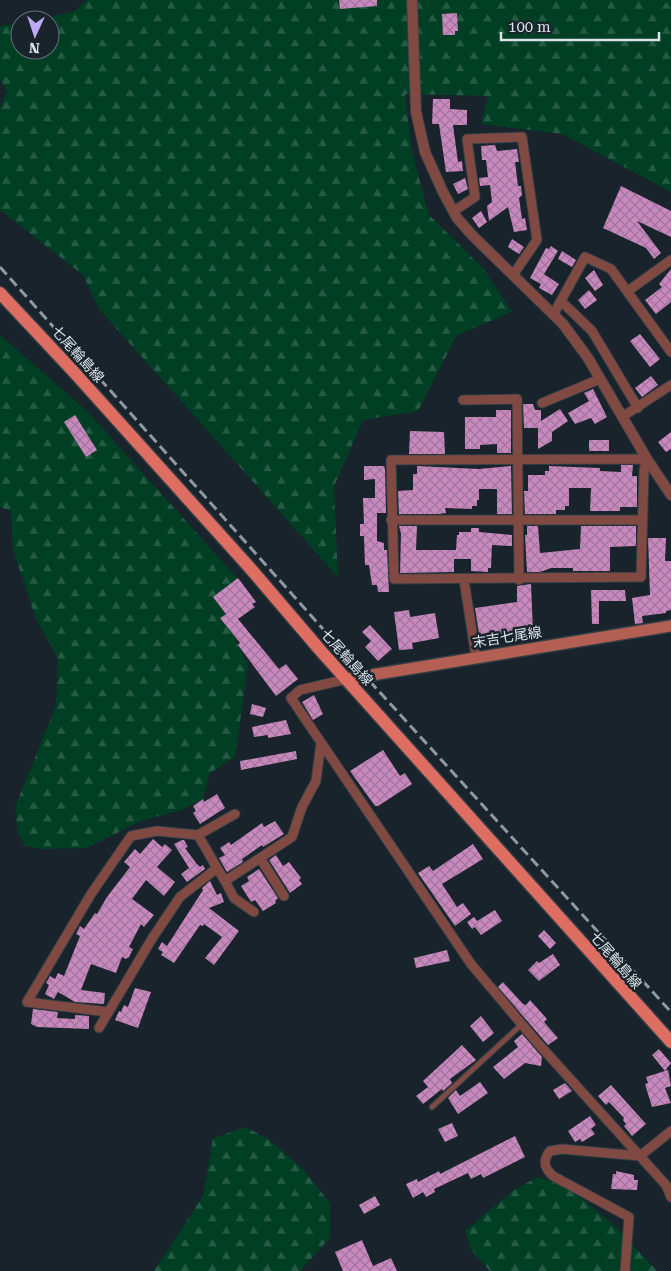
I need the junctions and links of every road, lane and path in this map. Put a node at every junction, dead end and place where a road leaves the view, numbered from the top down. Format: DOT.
graph roads {
  1 [pos="412,0"];
  2 [pos="454,211"];
  3 [pos="671,260"];
  4 [pos="513,275"];
  5 [pos="628,290"];
  6 [pos="0,293"];
  7 [pos="561,301"];
  8 [pos="553,315"];
  9 [pos="671,352"];
  10 [pos="600,379"];
  11 [pos="671,385"];
  12 [pos="463,400"];
  13 [pos="542,403"];
  14 [pos="638,408"];
  15 [pos="622,417"];
  16 [pos="517,459"];
  17 [pos="647,459"];
  18 [pos="671,496"];
  19 [pos="391,520"];
  20 [pos="519,520"];
  21 [pos="643,520"];
  22 [pos="464,580"];
  23 [pos="519,580"];
  24 [pos="671,626"];
  25 [pos="476,657"];
  26 [pos="347,679"];
  27 [pos="321,743"];
  28 [pos="235,814"];
  29 [pos="198,835"];
  30 [pos="260,858"];
  31 [pos="217,868"];
  32 [pos="225,881"];
  33 [pos="284,896"];
  34 [pos="254,912"];
  35 [pos="108,1012"];
  36 [pos="522,1024"];
  37 [pos="99,1028"];
  38 [pos="671,1042"];
  39 [pos="432,1107"];
  40 [pos="671,1131"];
  41 [pos="640,1156"];
  42 [pos="671,1197"];
  43 [pos="625,1271"];
  1 -- 2 [label="street"];
  2 -- 4 [label="street"];
  2 -- 4 [label="street"];
  3 -- 5 [label="street"];
  4 -- 8 [label="street"];
  5 -- 7 [label="street"];
  5 -- 9 [label="street"];
  6 -- 26 [label="main road, 七尾輪島線"];
  7 -- 8 [label="street"];
  7 -- 14 [label="street"];
  8 -- 10 [label="street"];
  10 -- 13 [label="street"];
  10 -- 15 [label="street"];
  11 -- 14 [label="street"];
  12 -- 16 [label="street"];
  14 -- 15 [label="street"];
  15 -- 17 [label="street"];
  16 -- 17 [label="street"];
  16 -- 19 [label="street"];
  16 -- 20 [label="street"];
  17 -- 18 [label="street"];
  17 -- 21 [label="street"];
  19 -- 20 [label="street"];
  19 -- 22 [label="street"];
  20 -- 21 [label="street"];
  20 -- 23 [label="street"];
  21 -- 23 [label="street"];
  22 -- 23 [label="street"];
  22 -- 25 [label="street"];
  24 -- 25 [label="main road, 末吉七尾線"];
  25 -- 26 [label="main road, 末吉七尾線"];
  26 -- 27 [label="street"];
  26 -- 38 [label="main road, 七尾輪島線"];
  27 -- 30 [label="street"];
  27 -- 36 [label="street"];
  28 -- 29 [label="street"];
  29 -- 31 [label="street"];
  29 -- 35 [label="street"];
  30 -- 32 [label="street"];
  30 -- 33 [label="street"];
  31 -- 32 [label="street"];
  31 -- 35 [label="street"];
  32 -- 34 [label="street"];
  35 -- 37 [label="street"];
  36 -- 39 [label="lane"];
  36 -- 41 [label="street"];
  40 -- 41 [label="street"];
  41 -- 42 [label="street"];
  41 -- 43 [label="street"];
}
